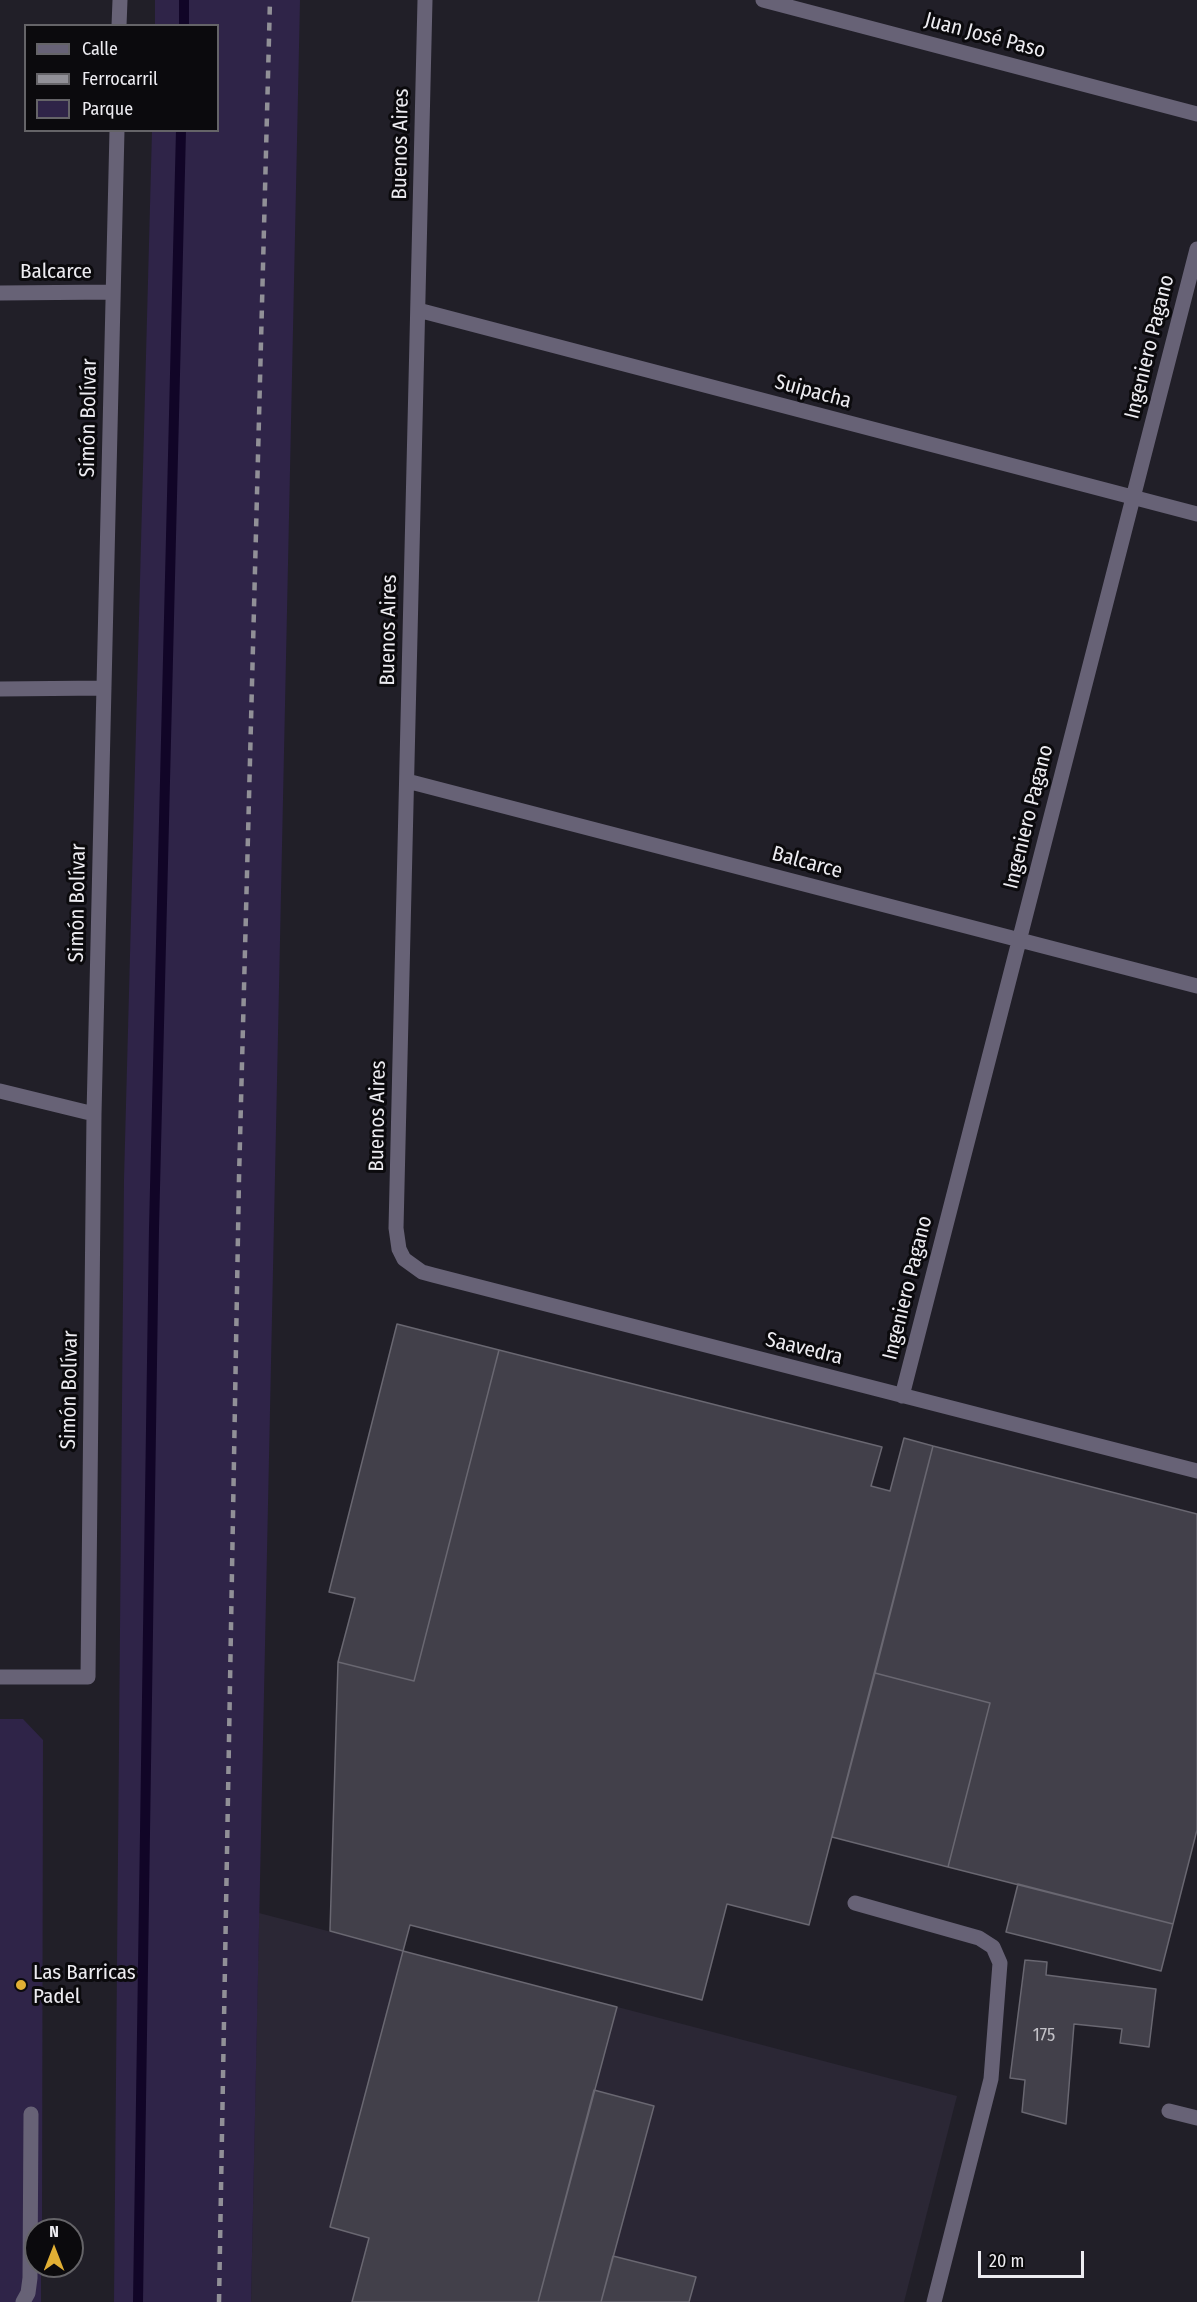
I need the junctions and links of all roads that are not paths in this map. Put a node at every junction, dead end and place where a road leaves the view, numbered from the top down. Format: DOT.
graph roads {
  1 [pos="120,0"];
  2 [pos="425,0"];
  3 [pos="763,0"];
  4 [pos="119,24"];
  5 [pos="1197,114"];
  6 [pos="117,132"];
  7 [pos="1197,249"];
  8 [pos="113,292"];
  9 [pos="0,293"];
  10 [pos="418,310"];
  11 [pos="1134,497"];
  12 [pos="1197,514"];
  13 [pos="104,688"];
  14 [pos="0,689"];
  15 [pos="407,781"];
  16 [pos="1019,940"];
  17 [pos="1197,986"];
  18 [pos="0,1091"];
  19 [pos="94,1114"];
  20 [pos="404,1259"];
  21 [pos="902,1396"];
  22 [pos="1197,1471"];
  23 [pos="0,1677"];
  24 [pos="855,1903"];
  25 [pos="1169,2111"];
  26 [pos="31,2114"];
  27 [pos="1197,2118"];
  28 [pos="23,2302"];
  29 [pos="934,2302"];
  1 -- 4 [label="street"];
  2 -- 10 [label="street, Buenos Aires"];
  3 -- 5 [label="street, Juan José Paso"];
  6 -- 8 [label="street, Simón Bolívar"];
  7 -- 11 [label="street, Ingeniero Pagano"];
  8 -- 9 [label="street, Balcarce"];
  8 -- 13 [label="street, Simón Bolívar"];
  10 -- 11 [label="street, Suipacha"];
  10 -- 15 [label="street, Buenos Aires"];
  11 -- 12 [label="street, Suipacha"];
  11 -- 16 [label="street, Ingeniero Pagano"];
  13 -- 14 [label="street"];
  13 -- 19 [label="street, Simón Bolívar"];
  15 -- 16 [label="street, Balcarce"];
  15 -- 20 [label="street, Buenos Aires"];
  16 -- 17 [label="street, Balcarce"];
  16 -- 21 [label="street, Ingeniero Pagano"];
  18 -- 19 [label="street"];
  19 -- 23 [label="street, Simón Bolívar"];
  20 -- 21 [label="street, Saavedra"];
  21 -- 22 [label="street, Saavedra"];
  24 -- 29 [label="street"];
  25 -- 27 [label="street"];
  26 -- 28 [label="street"];
}
